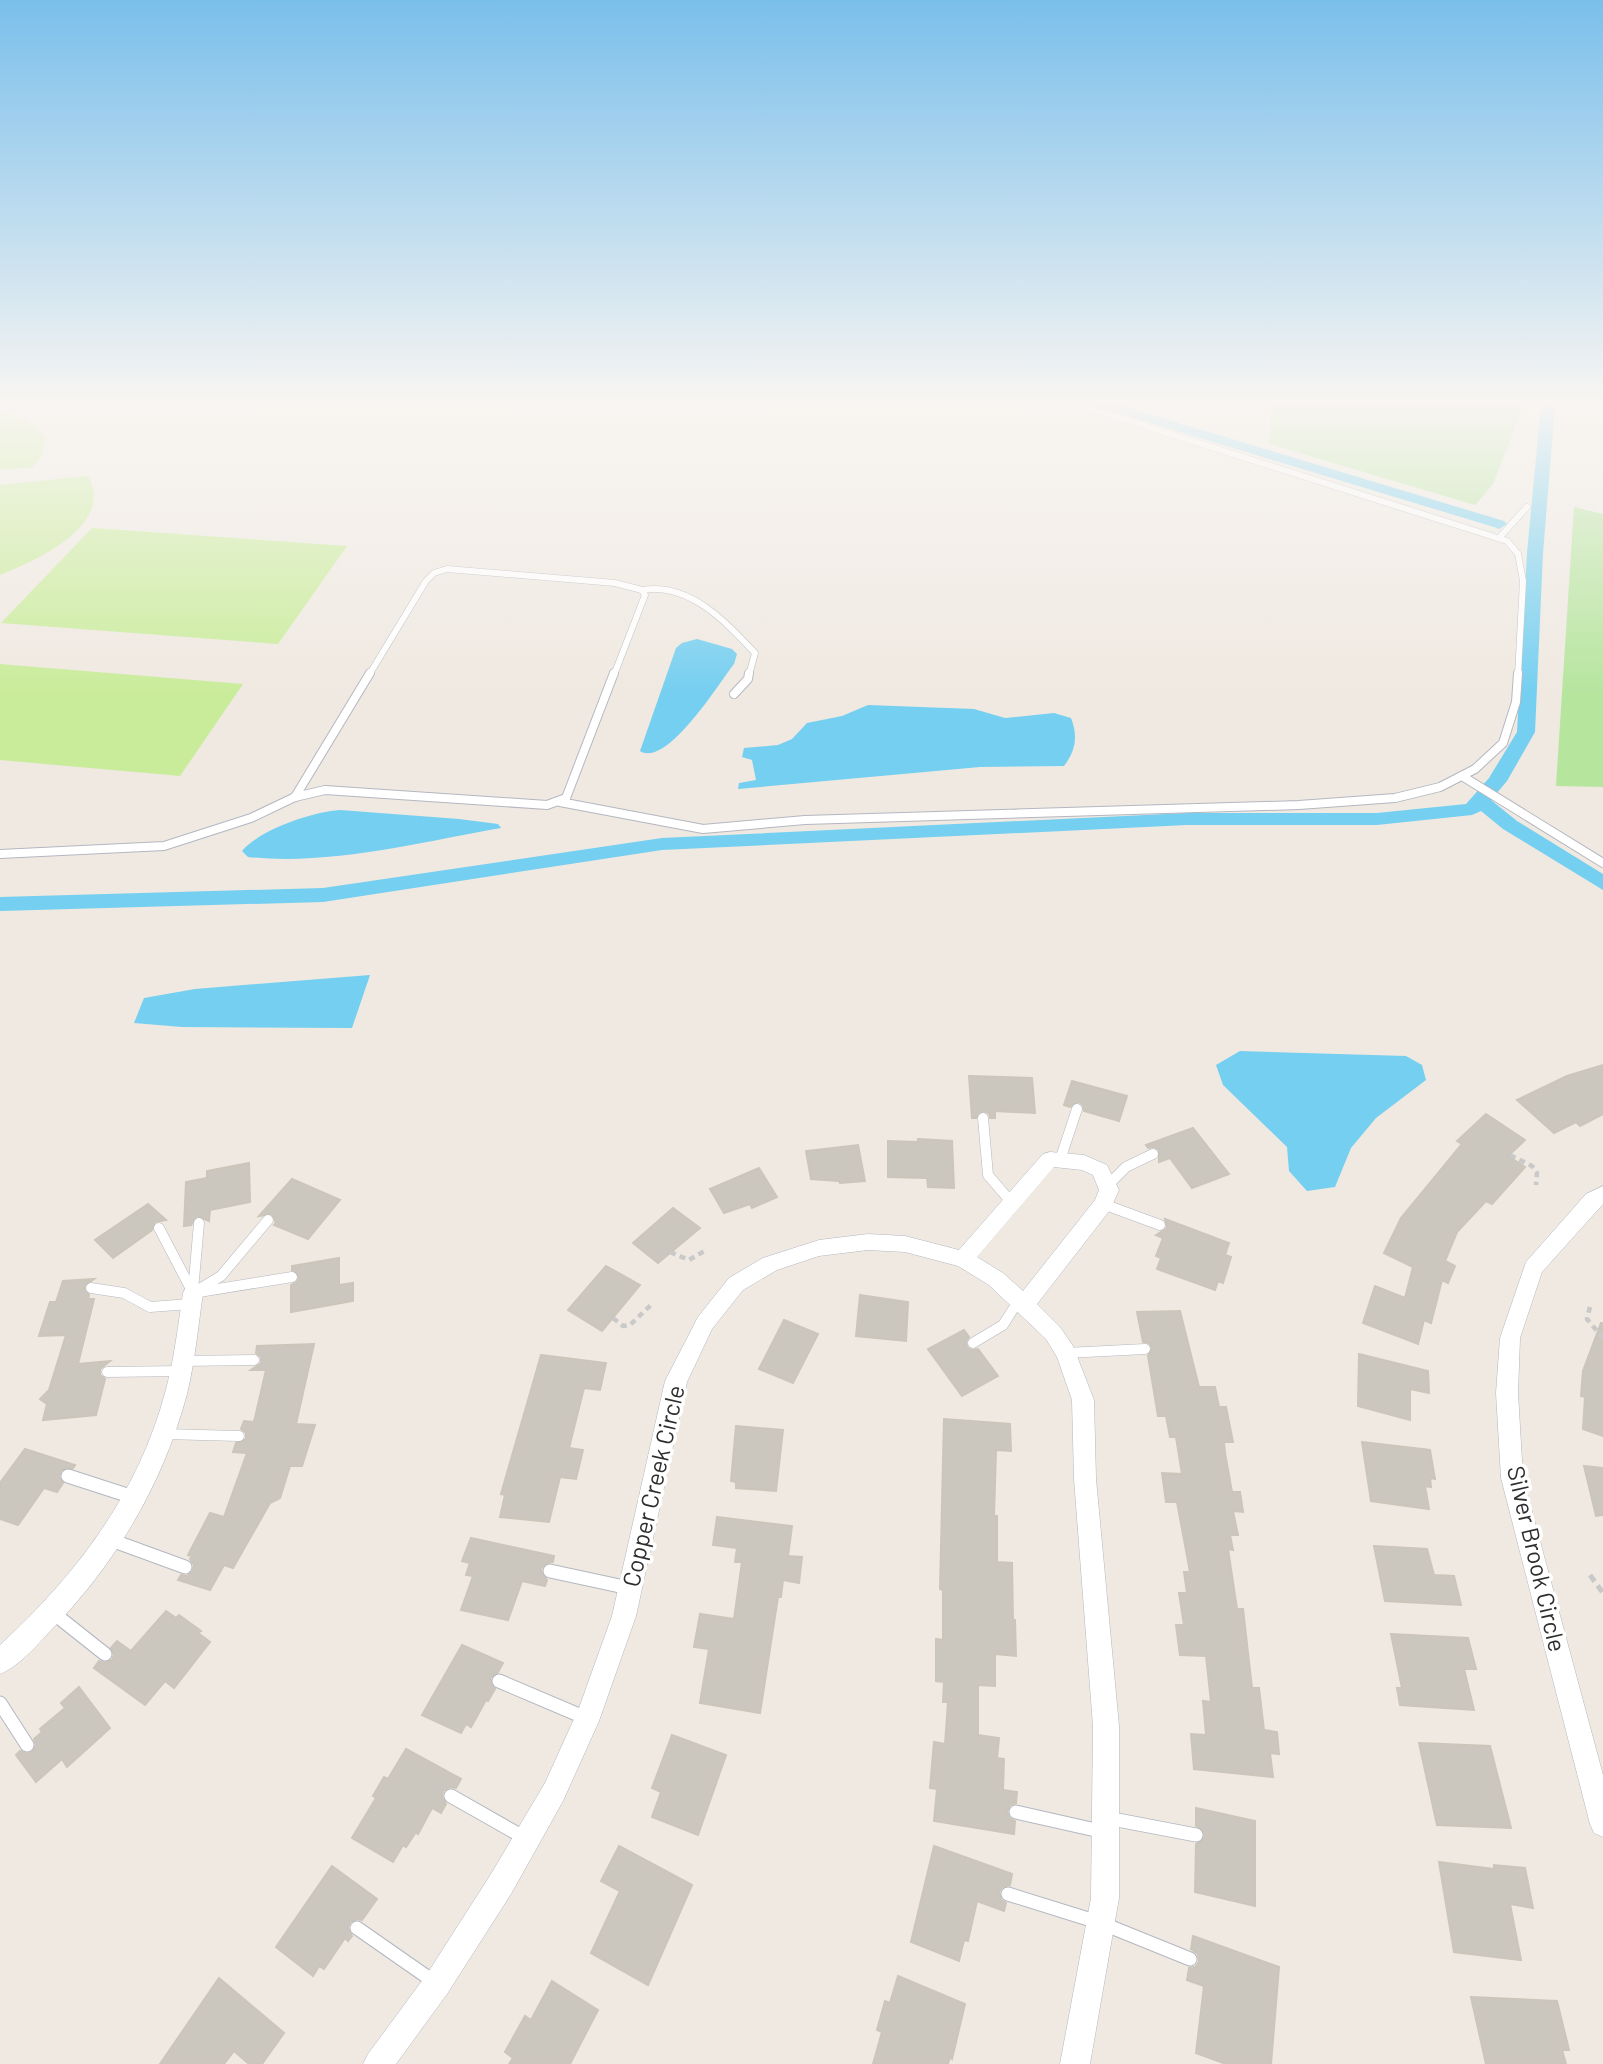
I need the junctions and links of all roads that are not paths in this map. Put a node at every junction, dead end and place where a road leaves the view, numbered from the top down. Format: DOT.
graph roads {
  1 [pos="1383,501"];
  2 [pos="1527,507"];
  3 [pos="1499,538"];
  4 [pos="642,590"];
  5 [pos="734,694"];
  6 [pos="1463,776"];
  7 [pos="295,797"];
  8 [pos="560,802"];
  9 [pos="0,854"];
  10 [pos="1603,863"];
  11 [pos="1077,1109"];
  12 [pos="983,1118"];
  13 [pos="1153,1154"];
  14 [pos="1060,1160"];
  15 [pos="1603,1194"];
  16 [pos="1105,1195"];
  17 [pos="1012,1203"];
  18 [pos="268,1220"];
  19 [pos="199,1223"];
  20 [pos="1160,1225"];
  21 [pos="159,1228"];
  22 [pos="963,1259"];
  23 [pos="292,1278"];
  24 [pos="91,1288"];
  25 [pos="192,1298"];
  26 [pos="1021,1303"];
  27 [pos="974,1343"];
  28 [pos="1145,1349"];
  29 [pos="1066,1353"];
  30 [pos="254,1360"];
  31 [pos="182,1366"];
  32 [pos="107,1371"];
  33 [pos="164,1434"];
  34 [pos="239,1436"];
  35 [pos="68,1476"];
  36 [pos="136,1498"];
  37 [pos="111,1540"];
  38 [pos="185,1567"];
  39 [pos="550,1571"];
  40 [pos="631,1588"];
  41 [pos="52,1612"];
  42 [pos="105,1654"];
  43 [pos="0,1662"];
  44 [pos="499,1681"];
  45 [pos="0,1703"];
  46 [pos="587,1719"];
  47 [pos="27,1745"];
  48 [pos="451,1796"];
  49 [pos="1016,1812"];
  50 [pos="1603,1824"];
  51 [pos="1106,1825"];
  52 [pos="1196,1835"];
  53 [pos="527,1839"];
  54 [pos="1008,1895"];
  55 [pos="1101,1923"];
  56 [pos="357,1928"];
  57 [pos="1190,1959"];
  58 [pos="437,1984"];
  59 [pos="379,2064"];
  60 [pos="1075,2064"];
  1 -- 3 [label="lane"];
  2 -- 3 [label="lane"];
  3 -- 6 [label="lane"];
  4 -- 5 [label="lane"];
  4 -- 7 [label="lane"];
  4 -- 8 [label="lane"];
  6 -- 8 [label="lane"];
  6 -- 10 [label="lane"];
  7 -- 8 [label="lane"];
  7 -- 9 [label="lane"];
  11 -- 14 [label="lane"];
  12 -- 17 [label="lane"];
  13 -- 16 [label="lane"];
  14 -- 16 [label="street"];
  14 -- 17 [label="street"];
  15 -- 50 [label="street, Silver Brook Circle"];
  16 -- 20 [label="lane"];
  16 -- 26 [label="street"];
  17 -- 22 [label="street"];
  18 -- 25 [label="lane"];
  19 -- 25 [label="lane"];
  21 -- 25 [label="lane"];
  22 -- 26 [label="street, Copper Creek Circle"];
  22 -- 40 [label="street, Copper Creek Circle"];
  23 -- 25 [label="lane"];
  24 -- 25 [label="lane"];
  25 -- 31 [label="street"];
  26 -- 27 [label="lane"];
  26 -- 29 [label="street, Copper Creek Circle"];
  28 -- 29 [label="lane"];
  29 -- 51 [label="street, Copper Creek Circle"];
  30 -- 31 [label="lane"];
  31 -- 32 [label="lane"];
  31 -- 33 [label="street"];
  33 -- 34 [label="lane"];
  33 -- 36 [label="street"];
  35 -- 36 [label="lane"];
  36 -- 37 [label="street"];
  37 -- 38 [label="lane"];
  37 -- 41 [label="street"];
  39 -- 40 [label="lane"];
  40 -- 46 [label="street, Copper Creek Circle"];
  41 -- 42 [label="lane"];
  41 -- 43 [label="street"];
  44 -- 46 [label="lane"];
  45 -- 47 [label="lane"];
  46 -- 53 [label="street, Copper Creek Circle"];
  48 -- 53 [label="lane"];
  49 -- 51 [label="lane"];
  51 -- 52 [label="lane"];
  51 -- 55 [label="street, Copper Creek Circle"];
  53 -- 58 [label="street, Copper Creek Circle"];
  54 -- 55 [label="lane"];
  55 -- 57 [label="lane"];
  55 -- 60 [label="street, Copper Creek Circle"];
  56 -- 58 [label="lane"];
  58 -- 59 [label="street, Copper Creek Circle"];
}
